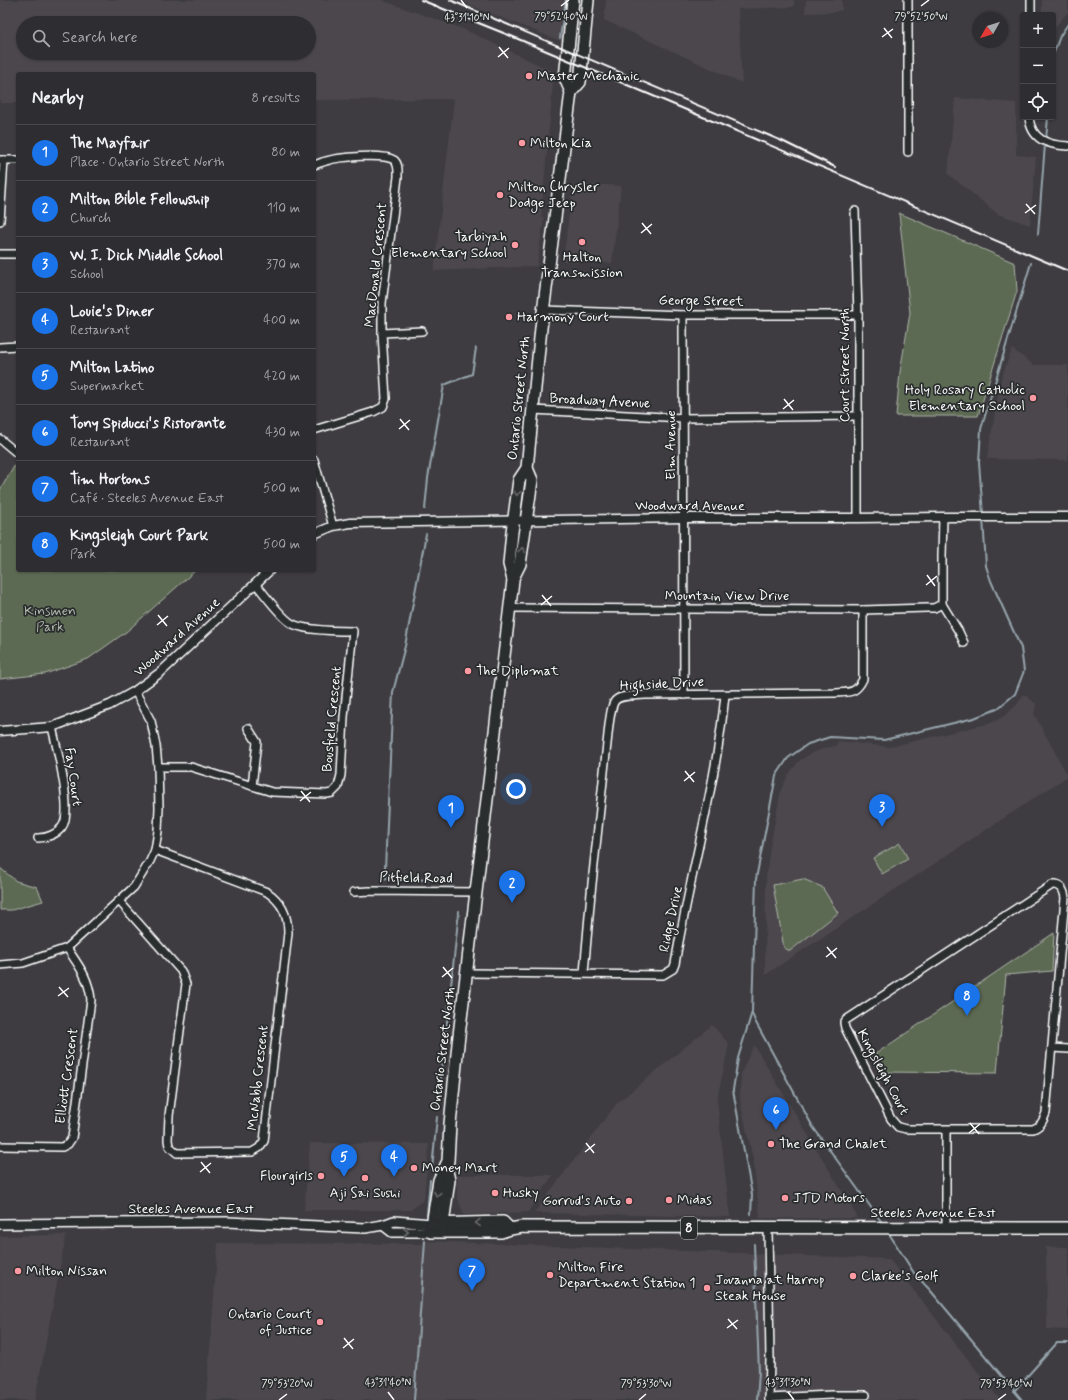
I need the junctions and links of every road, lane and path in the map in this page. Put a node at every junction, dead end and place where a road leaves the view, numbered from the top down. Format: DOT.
graph roads {
  1 [pos="573,0"];
  2 [pos="588,0"];
  3 [pos="908,0"];
  4 [pos="1031,0"];
  5 [pos="1031,12"];
  6 [pos="571,92"];
  7 [pos="1030,120"];
  8 [pos="1068,146"];
  9 [pos="908,152"];
  10 [pos="2,160"];
  11 [pos="16,160"];
  12 [pos="316,164"];
  13 [pos="855,212"];
  14 [pos="0,221"];
  15 [pos="0,254"];
  16 [pos="16,254"];
  17 [pos="544,310"];
  18 [pos="684,315"];
  19 [pos="858,315"];
  20 [pos="422,331"];
  21 [pos="382,332"];
  22 [pos="16,346"];
  23 [pos="0,347"];
  24 [pos="533,410"];
  25 [pos="858,416"];
  26 [pos="683,418"];
  27 [pos="316,429"];
  28 [pos="0,439"];
  29 [pos="16,452"];
  30 [pos="316,467"];
  31 [pos="527,468"];
  32 [pos="943,517"];
  33 [pos="1068,517"];
  34 [pos="684,518"];
  35 [pos="858,518"];
  36 [pos="513,521"];
  37 [pos="526,521"];
  38 [pos="333,526"];
  39 [pos="316,533"];
  40 [pos="268,572"];
  41 [pos="513,578"];
  42 [pos="256,584"];
  43 [pos="942,604"];
  44 [pos="510,608"];
  45 [pos="684,608"];
  46 [pos="863,610"];
  47 [pos="964,642"];
  48 [pos="134,691"];
  49 [pos="684,695"];
  50 [pos="725,695"];
  51 [pos="52,727"];
  52 [pos="248,728"];
  53 [pos="0,731"];
  54 [pos="158,767"];
  55 [pos="252,786"];
  56 [pos="38,838"];
  57 [pos="155,850"];
  58 [pos="354,892"];
  59 [pos="477,892"];
  60 [pos="119,901"];
  61 [pos="67,948"];
  62 [pos="0,965"];
  63 [pos="468,973"];
  64 [pos="584,973"];
  65 [pos="1052,1048"];
  66 [pos="1068,1049"];
  67 [pos="946,1130"];
  68 [pos="0,1146"];
  69 [pos="0,1224"];
  70 [pos="946,1227"];
  71 [pos="437,1228"];
  72 [pos="768,1228"];
  73 [pos="1068,1228"];
  74 [pos="866,1395"];
  75 [pos="769,1399"];
  1 -- 6 [label="main road, Ontario Street North"];
  2 -- 6 [label="main road, Ontario Street North"];
  3 -- 9 [label="street"];
  4 -- 5 [label="street"];
  6 -- 17 [label="main road, Ontario Street North"];
  7 -- 8 [label="street"];
  10 -- 11 [label="street"];
  10 -- 14 [label="street"];
  12 -- 21 [label="street, MacDonald Crescent"];
  13 -- 19 [label="street, Court Street North"];
  15 -- 16 [label="street"];
  17 -- 18 [label="street, George Street"];
  17 -- 24 [label="main road, Ontario Street North"];
  18 -- 19 [label="street, George Street"];
  18 -- 26 [label="street, Elm Avenue"];
  19 -- 25 [label="street, Court Street North"];
  20 -- 21 [label="street"];
  21 -- 27 [label="street, MacDonald Crescent"];
  22 -- 23 [label="street"];
  24 -- 26 [label="street, Broadway Avenue"];
  24 -- 31 [label="main road, Ontario Street North"];
  25 -- 26 [label="street, Broadway Avenue"];
  25 -- 35 [label="street, Court Street North"];
  26 -- 34 [label="street, Elm Avenue"];
  28 -- 29 [label="street"];
  30 -- 38 [label="street"];
  31 -- 36 [label="main road, Ontario Street North, one-way"];
  31 -- 37 [label="main road, Ontario Street North"];
  32 -- 33 [label="street, Woodward Avenue"];
  32 -- 35 [label="street, Woodward Avenue"];
  32 -- 43 [label="street"];
  34 -- 35 [label="street, Woodward Avenue"];
  34 -- 37 [label="street, Woodward Avenue"];
  34 -- 45 [label="street, Elm Avenue"];
  36 -- 37 [label="street, Woodward Avenue"];
  36 -- 38 [label="street, Woodward Avenue"];
  36 -- 41 [label="main road, Ontario Street North"];
  41 -- 37 [label="main road, Ontario Street North, one-way"];
  38 -- 39 [label="street, Woodward Avenue"];
  40 -- 42 [label="street, Woodward Avenue"];
  41 -- 44 [label="main road, Ontario Street North"];
  42 -- 48 [label="street, Woodward Avenue"];
  42 -- 55 [label="street, Bousfield Crescent"];
  43 -- 46 [label="street, Mountain View Drive"];
  43 -- 47 [label="street"];
  44 -- 45 [label="street, Mountain View Drive"];
  44 -- 59 [label="main road, Ontario Street North"];
  45 -- 46 [label="street, Mountain View Drive"];
  45 -- 49 [label="street, Elm Avenue"];
  46 -- 50 [label="street, Highside Drive"];
  48 -- 51 [label="street, Woodward Avenue"];
  48 -- 54 [label="street"];
  49 -- 50 [label="street, Highside Drive"];
  49 -- 64 [label="street, Highside Drive"];
  50 -- 64 [label="street, Ridge Drive"];
  51 -- 53 [label="street, Woodward Avenue"];
  51 -- 56 [label="street, Fay Court"];
  52 -- 55 [label="street"];
  54 -- 55 [label="street, Bousfield Crescent"];
  54 -- 57 [label="street"];
  57 -- 60 [label="street"];
  57 -- 60 [label="street, McNabb Crescent"];
  58 -- 59 [label="street, Pitfield Road"];
  59 -- 63 [label="main road, Ontario Street North"];
  60 -- 61 [label="street"];
  61 -- 62 [label="street"];
  61 -- 68 [label="street, Elliott Crescent"];
  63 -- 64 [label="street, Ridge Drive"];
  63 -- 71 [label="main road, Ontario Street North"];
  65 -- 66 [label="street"];
  65 -- 67 [label="street, Kingsleigh Court"];
  65 -- 67 [label="street, Kingsleigh Court"];
  67 -- 70 [label="street"];
  69 -- 71 [label="main road, Steeles Avenue East / 8"];
  70 -- 72 [label="main road, Steeles Avenue East / 8"];
  70 -- 73 [label="main road, Steeles Avenue East / 8"];
  71 -- 72 [label="main road, Steeles Avenue East / 8"];
  72 -- 75 [label="street"];
  74 -- 75 [label="street"];
}
